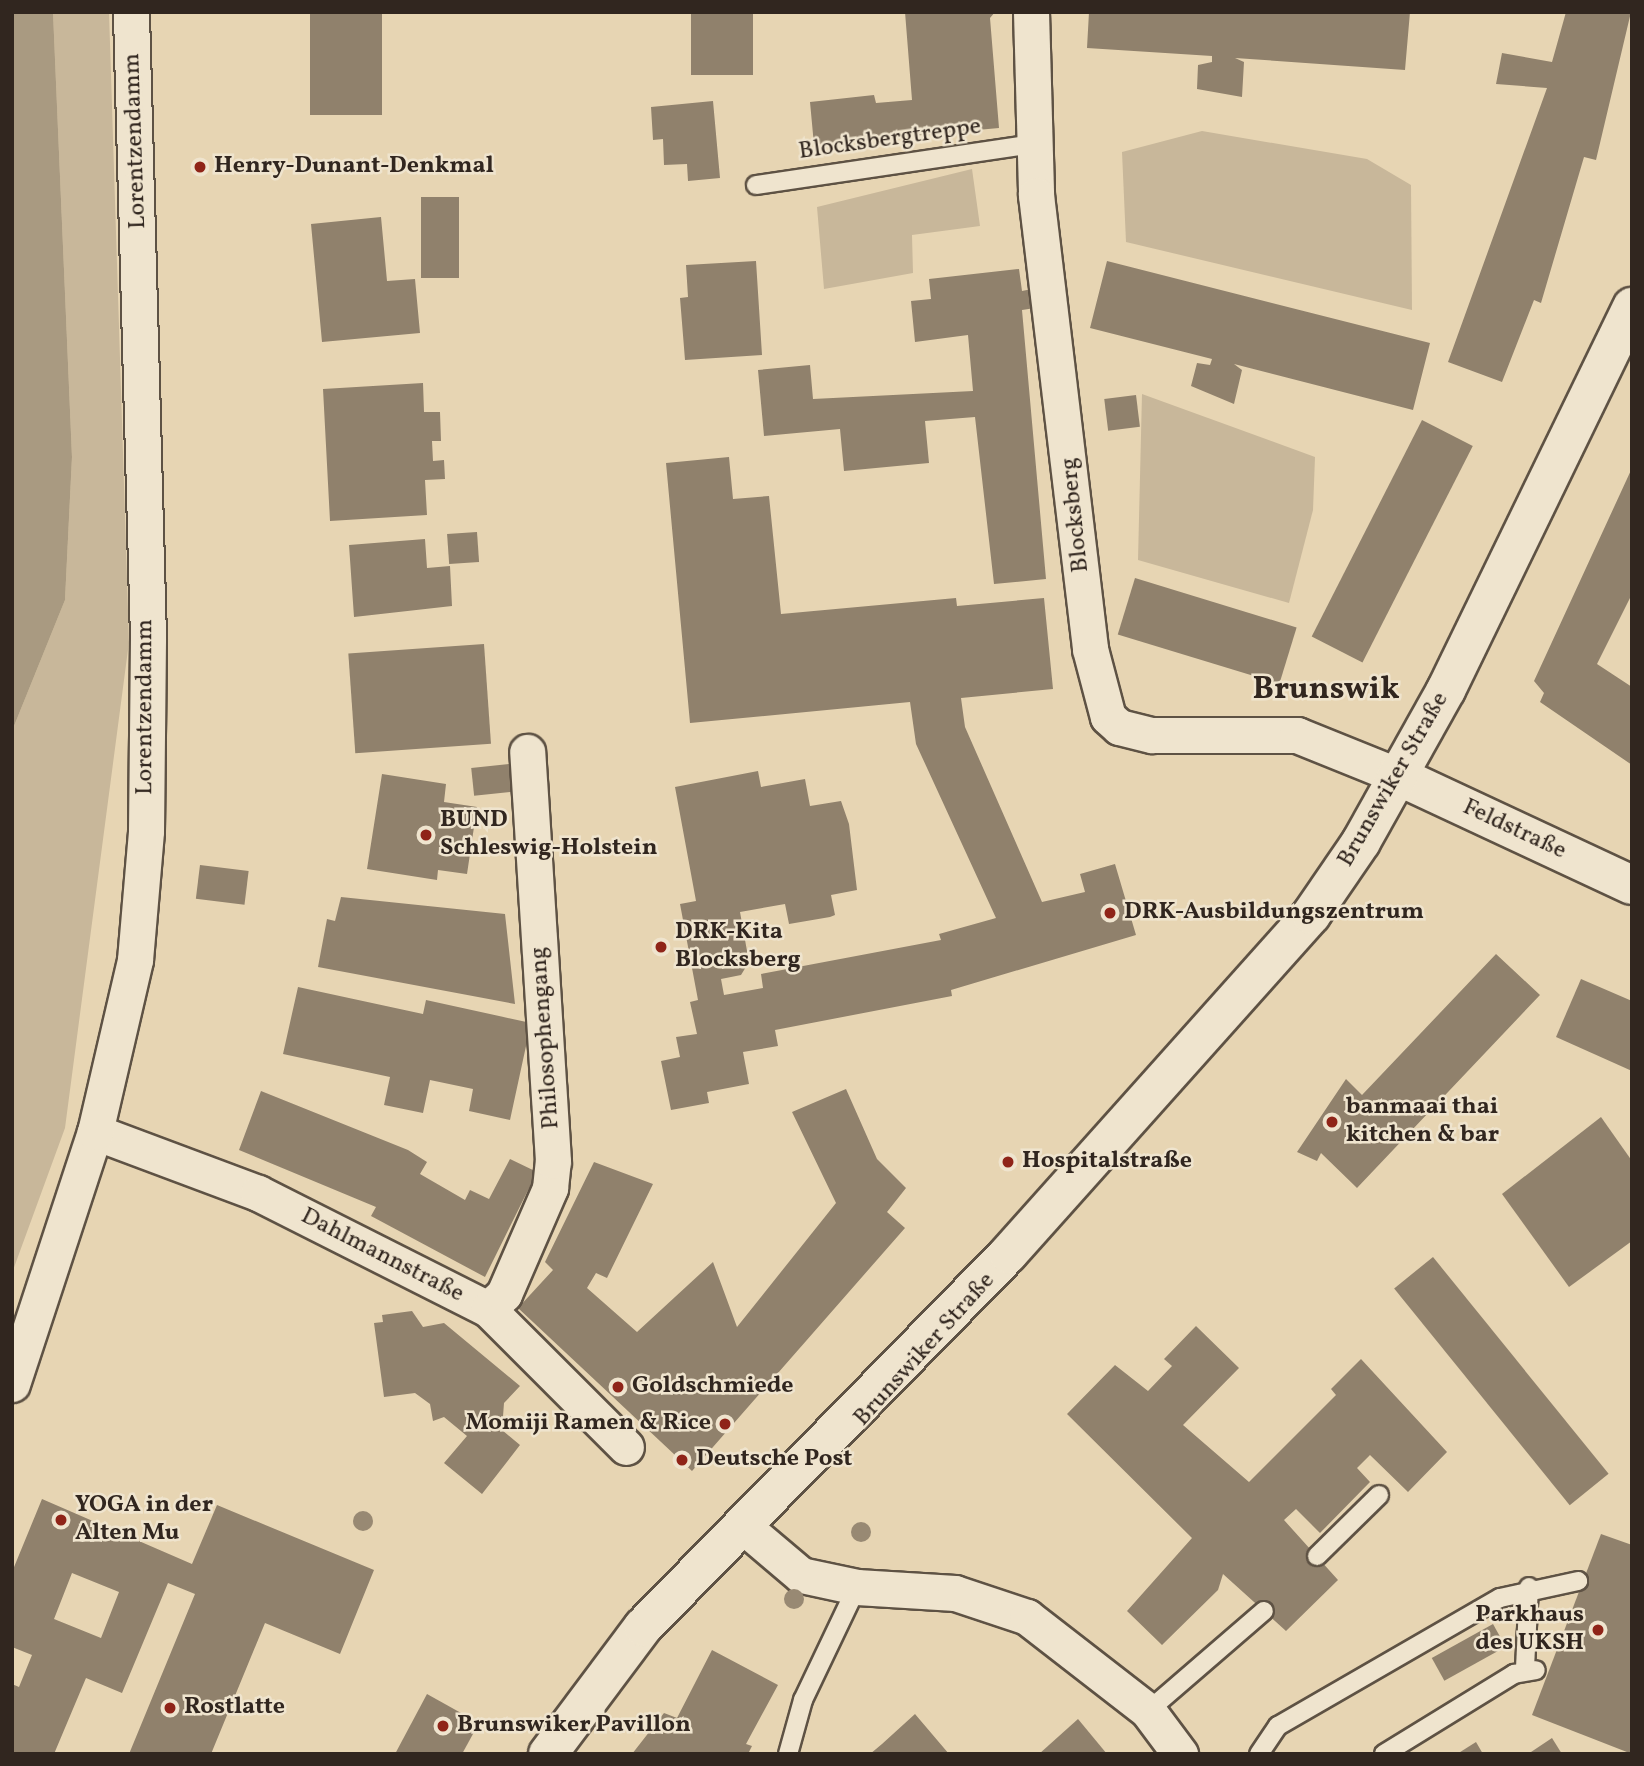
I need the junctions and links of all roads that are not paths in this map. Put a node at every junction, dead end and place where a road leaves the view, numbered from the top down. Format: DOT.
graph roads {
  1 [pos="131,12"];
  2 [pos="1031,12"];
  3 [pos="1032,144"];
  4 [pos="756,185"];
  5 [pos="1632,307"];
  6 [pos="527,752"];
  7 [pos="1396,775"];
  8 [pos="1632,885"];
  9 [pos="95,1132"];
  10 [pos="488,1309"];
  11 [pos="12,1384"];
  12 [pos="626,1447"];
  13 [pos="1379,1495"];
  14 [pos="743,1526"];
  15 [pos="1317,1556"];
  16 [pos="1578,1581"];
  17 [pos="857,1587"];
  18 [pos="1529,1587"];
  19 [pos="1264,1611"];
  20 [pos="1148,1711"];
  21 [pos="548,1754"];
  22 [pos="788,1754"];
  23 [pos="1180,1754"];
  24 [pos="1259,1754"];
  25 [pos="1384,1754"];
  1 -- 9 [label="street, Lorentzendamm"];
  2 -- 3 [label="street, Blocksberg"];
  3 -- 4 [label="lane, Blocksbergtreppe"];
  3 -- 7 [label="street, Blocksberg"];
  5 -- 7 [label="main road, Brunswiker Straße"];
  6 -- 10 [label="street, Philosophengang"];
  7 -- 8 [label="main road, Feldstraße"];
  7 -- 14 [label="main road, Brunswiker Straße"];
  9 -- 10 [label="street, Dahlmannstraße"];
  9 -- 11 [label="street, Lorentzendamm"];
  10 -- 12 [label="street, Dahlmannstraße"];
  13 -- 15 [label="lane"];
  14 -- 17 [label="street"];
  14 -- 21 [label="main road, Brunswiker Straße"];
  16 -- 18 [label="lane"];
  17 -- 20 [label="street"];
  17 -- 22 [label="lane"];
  18 -- 24 [label="lane"];
  18 -- 25 [label="lane"];
  19 -- 20 [label="lane"];
  20 -- 23 [label="street"];
}
